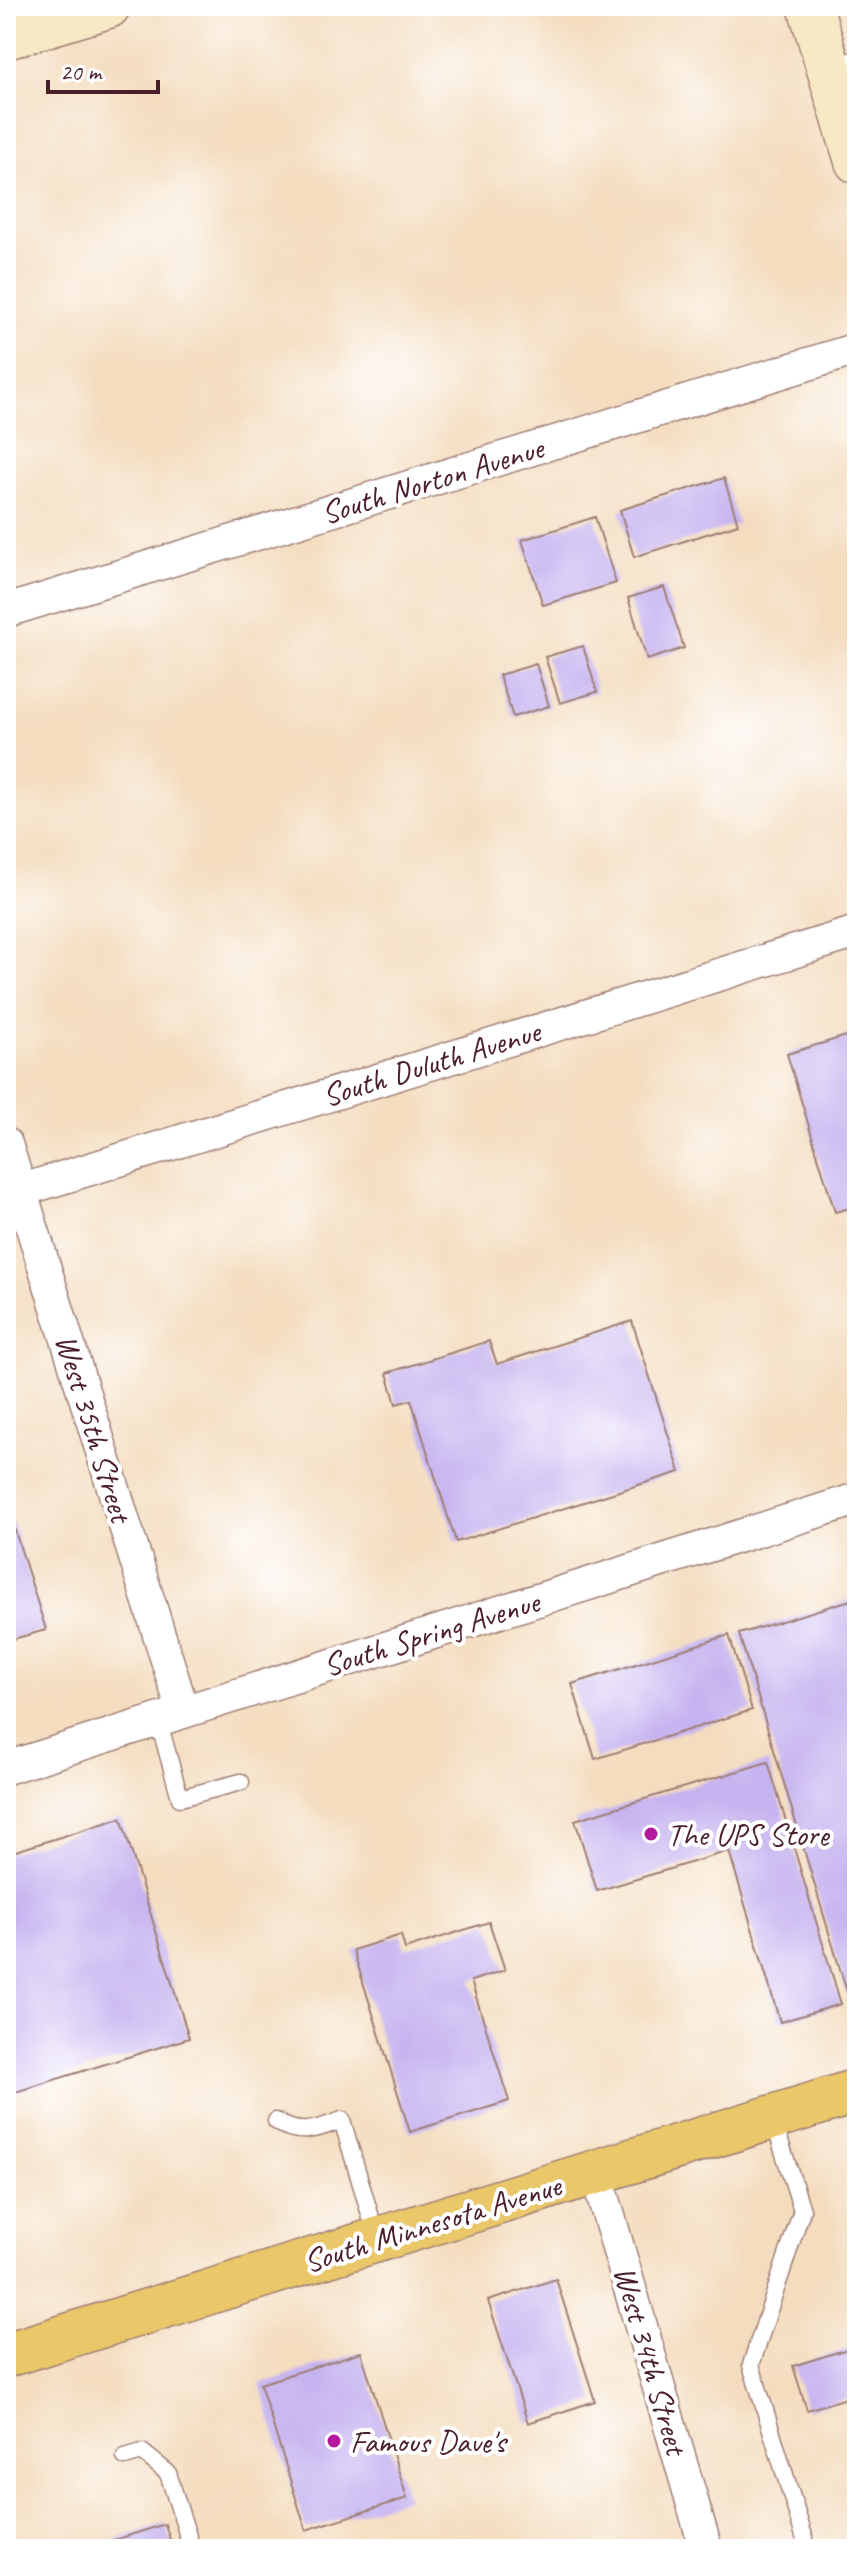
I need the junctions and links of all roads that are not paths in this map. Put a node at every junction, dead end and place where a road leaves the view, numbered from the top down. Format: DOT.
graph roads {
  1 [pos="108,6"];
  2 [pos="810,6"];
  3 [pos="6,37"];
  4 [pos="843,63"];
  5 [pos="857,161"];
  6 [pos="857,349"];
  7 [pos="6,611"];
  8 [pos="857,932"];
  9 [pos="6,1144"];
  10 [pos="13,1192"];
  11 [pos="857,1499"];
  12 [pos="170,1715"];
  13 [pos="6,1768"];
  14 [pos="241,1782"];
  15 [pos="857,2091"];
  16 [pos="772,2117"];
  17 [pos="276,2121"];
  18 [pos="596,2172"];
  19 [pos="377,2240"];
  20 [pos="6,2355"];
  21 [pos="125,2457"];
  22 [pos="192,2549"];
  23 [pos="706,2549"];
  24 [pos="808,2549"];
  1 -- 3 [label="street"];
  2 -- 4 [label="street"];
  4 -- 5 [label="street"];
  6 -- 7 [label="street, South Norton Avenue"];
  8 -- 10 [label="street, South Duluth Avenue"];
  9 -- 10 [label="street, West 35th Street"];
  10 -- 12 [label="street, West 35th Street"];
  11 -- 12 [label="street, South Spring Avenue"];
  12 -- 13 [label="street, South Spring Avenue"];
  12 -- 14 [label="lane"];
  15 -- 16 [label="main road, South Minnesota Avenue"];
  16 -- 18 [label="main road, South Minnesota Avenue"];
  16 -- 24 [label="lane"];
  17 -- 19 [label="lane"];
  18 -- 19 [label="main road, South Minnesota Avenue"];
  18 -- 23 [label="street, West 34th Street"];
  19 -- 20 [label="main road, South Minnesota Avenue"];
  21 -- 22 [label="lane"];
}
